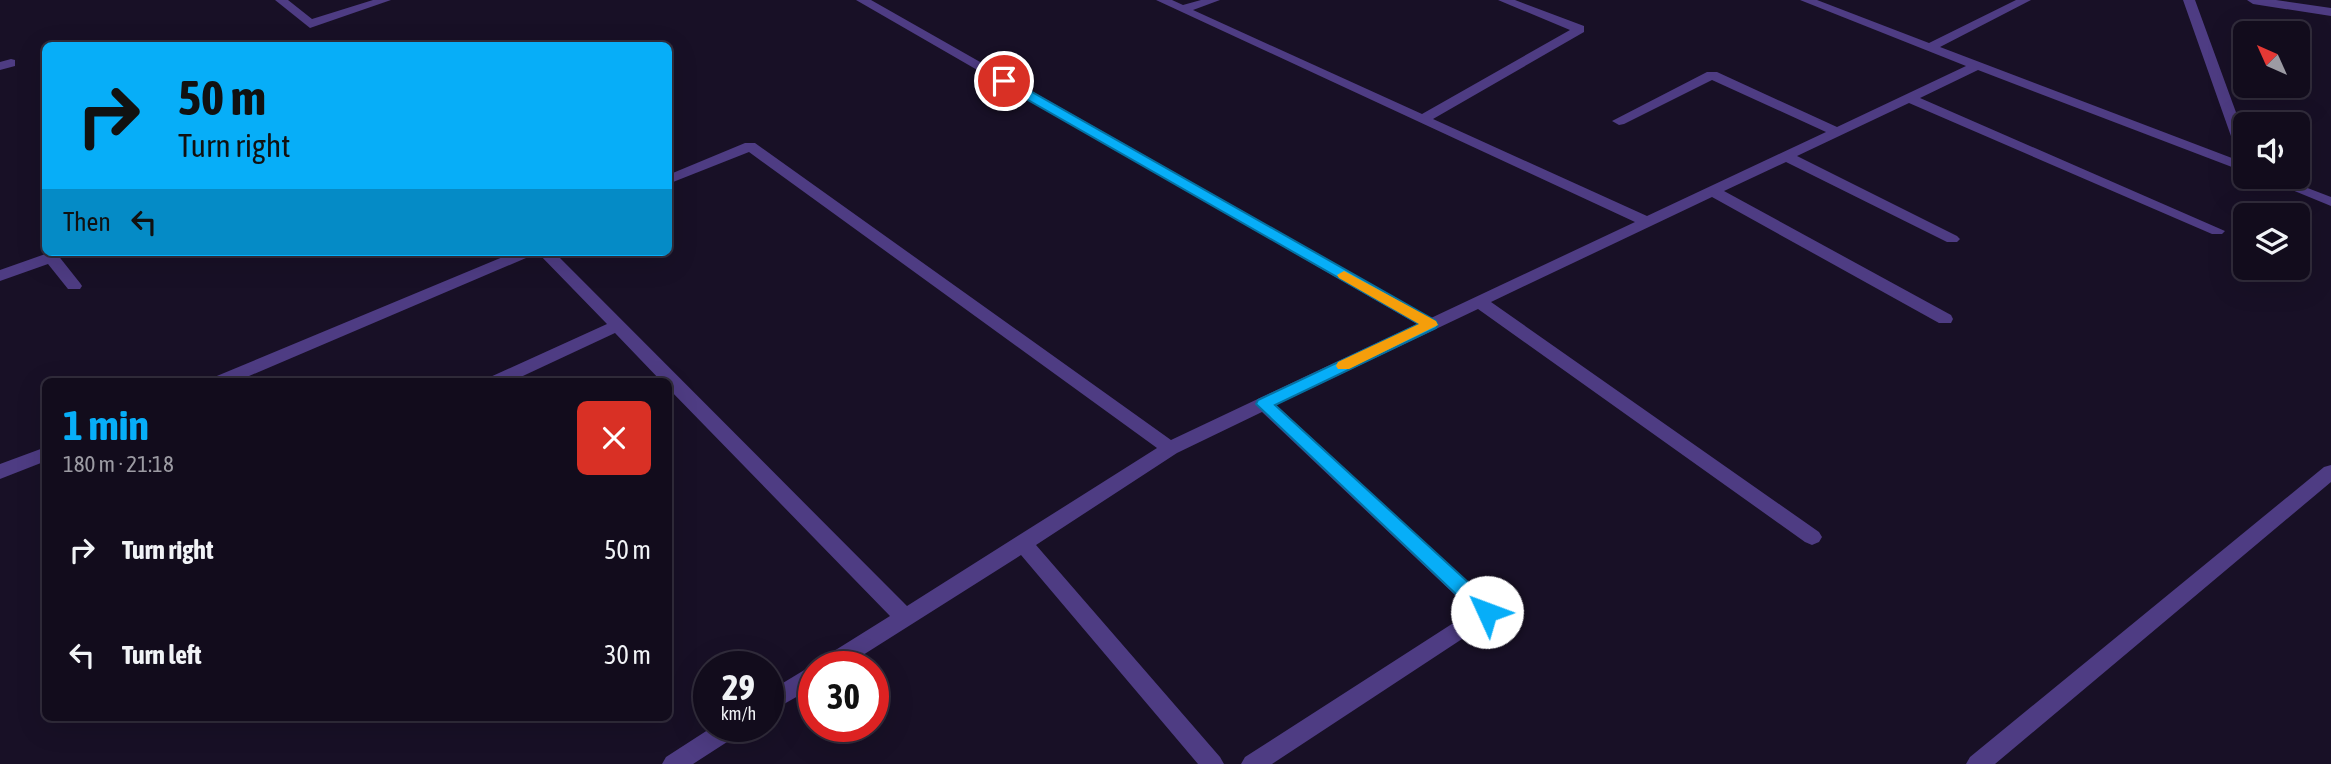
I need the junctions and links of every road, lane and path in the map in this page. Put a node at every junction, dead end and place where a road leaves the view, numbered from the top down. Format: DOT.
graph roads {
  1 [pos="281,0"];
  2 [pos="385,0"];
  3 [pos="862,0"];
  4 [pos="1162,0"];
  5 [pos="1214,0"];
  6 [pos="1504,0"];
  7 [pos="1806,0"];
  8 [pos="2025,0"];
  9 [pos="2189,0"];
  10 [pos="2253,0"];
  11 [pos="1182,9"];
  12 [pos="2331,12"];
  13 [pos="1931,47"];
  14 [pos="1978,65"];
  15 [pos="1909,98"];
  16 [pos="1424,118"];
  17 [pos="1619,121"];
  18 [pos="2233,123"];
  19 [pos="1837,132"];
  20 [pos="1787,156"];
  21 [pos="2233,163"];
  22 [pos="672,178"];
  23 [pos="2298,189"];
  24 [pos="1713,191"];
  25 [pos="2331,202"];
  26 [pos="1648,222"];
  27 [pos="2217,231"];
  28 [pos="1952,239"];
  29 [pos="518,256"];
  30 [pos="549,256"];
  31 [pos="0,276"];
  32 [pos="74,286"];
  33 [pos="1480,302"];
  34 [pos="1945,319"];
  35 [pos="1431,325"];
  36 [pos="617,326"];
  37 [pos="228,378"];
  38 [pos="503,378"];
  39 [pos="668,378"];
  40 [pos="672,382"];
  41 [pos="1264,404"];
  42 [pos="1170,448"];
  43 [pos="42,455"];
  44 [pos="0,472"];
  45 [pos="2331,472"];
  46 [pos="1812,537"];
  47 [pos="1023,544"];
  48 [pos="904,618"];
  49 [pos="851,651"];
  50 [pos="708,742"];
  51 [pos="674,764"];
  52 [pos="1212,764"];
  53 [pos="1253,764"];
  54 [pos="1978,764"];
  1 -- 2 [label="street"];
  3 -- 35 [label="street"];
  4 -- 11 [label="street"];
  5 -- 11 [label="street"];
  6 -- 16 [label="street"];
  7 -- 13 [label="street"];
  8 -- 13 [label="street"];
  9 -- 18 [label="street"];
  10 -- 12 [label="street"];
  11 -- 16 [label="street"];
  13 -- 14 [label="street"];
  14 -- 15 [label="street"];
  14 -- 21 [label="street"];
  15 -- 19 [label="street"];
  15 -- 27 [label="street"];
  16 -- 26 [label="street"];
  17 -- 19 [label="street"];
  19 -- 20 [label="street"];
  20 -- 24 [label="street"];
  20 -- 28 [label="street"];
  22 -- 42 [label="street"];
  23 -- 25 [label="street"];
  24 -- 26 [label="street"];
  24 -- 34 [label="street"];
  26 -- 33 [label="street"];
  29 -- 37 [label="street"];
  30 -- 36 [label="street"];
  31 -- 32 [label="street"];
  33 -- 35 [label="street"];
  33 -- 46 [label="street"];
  35 -- 41 [label="street"];
  36 -- 38 [label="street"];
  36 -- 39 [label="street"];
  40 -- 48 [label="street"];
  41 -- 42 [label="street"];
  41 -- 53 [label="street"];
  42 -- 47 [label="street"];
  43 -- 44 [label="street"];
  45 -- 54 [label="street"];
  47 -- 48 [label="street"];
  47 -- 52 [label="street"];
  48 -- 49 [label="street"];
  50 -- 51 [label="street"];
}
